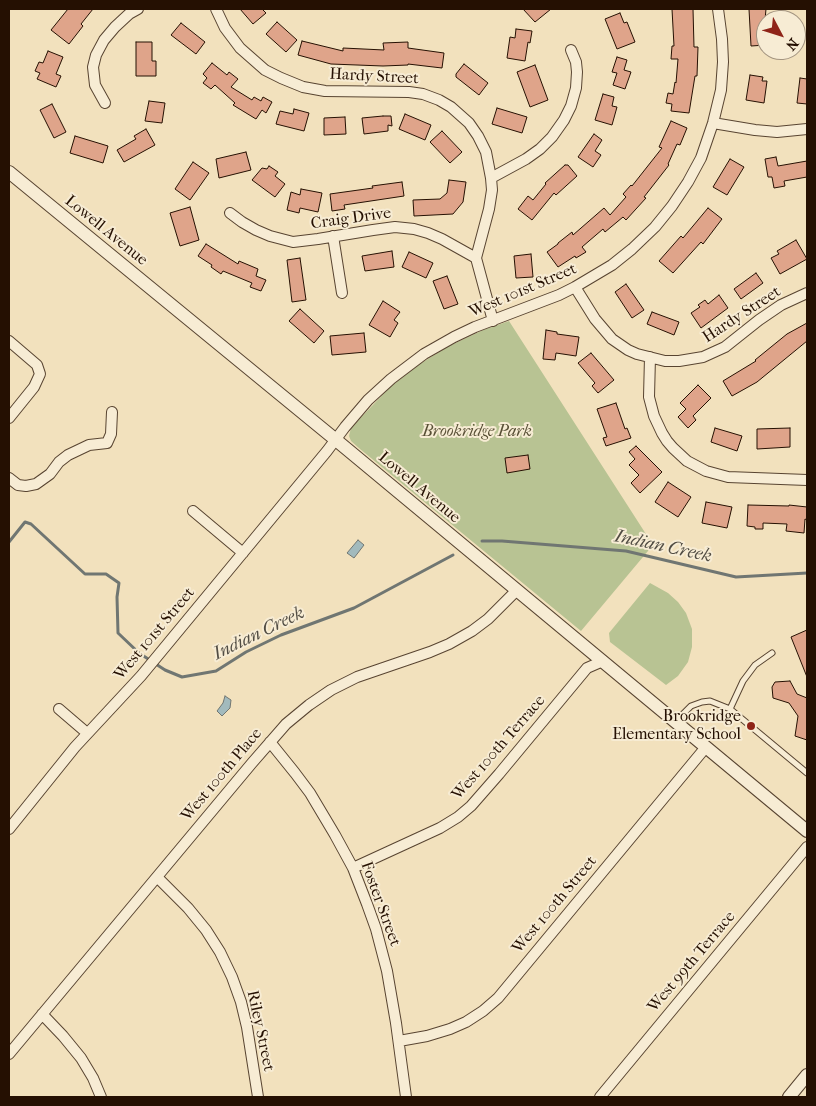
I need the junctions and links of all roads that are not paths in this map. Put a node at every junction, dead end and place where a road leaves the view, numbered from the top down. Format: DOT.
graph roads {
  1 [pos="138,9"];
  2 [pos="216,9"];
  3 [pos="718,9"];
  4 [pos="571,50"];
  5 [pos="105,103"];
  6 [pos="713,123"];
  7 [pos="807,128"];
  8 [pos="9,172"];
  9 [pos="491,178"];
  10 [pos="230,213"];
  11 [pos="332,236"];
  12 [pos="476,258"];
  13 [pos="575,287"];
  14 [pos="342,292"];
  15 [pos="807,293"];
  16 [pos="493,320"];
  17 [pos="9,341"];
  18 [pos="650,357"];
  19 [pos="112,412"];
  20 [pos="9,418"];
  21 [pos="336,440"];
  22 [pos="9,478"];
  23 [pos="807,480"];
  24 [pos="193,511"];
  25 [pos="243,553"];
  26 [pos="516,590"];
  27 [pos="772,653"];
  28 [pos="603,661"];
  29 [pos="59,709"];
  30 [pos="730,709"];
  31 [pos="676,722"];
  32 [pos="87,733"];
  33 [pos="270,742"];
  34 [pos="706,747"];
  35 [pos="807,773"];
  36 [pos="9,829"];
  37 [pos="807,831"];
  38 [pos="807,847"];
  39 [pos="352,868"];
  40 [pos="156,877"];
  41 [pos="42,1014"];
  42 [pos="399,1041"];
  43 [pos="9,1054"];
  44 [pos="807,1075"];
  45 [pos="101,1097"];
  46 [pos="258,1097"];
  47 [pos="406,1097"];
  48 [pos="600,1097"];
  49 [pos="789,1097"];
  1 -- 5 [label="street"];
  2 -- 9 [label="street, Hardy Street"];
  3 -- 6 [label="street, West 101st Street"];
  4 -- 9 [label="street"];
  6 -- 7 [label="street"];
  6 -- 13 [label="street, West 101st Street"];
  8 -- 21 [label="street, Lowell Avenue"];
  9 -- 12 [label="street, Hardy Street"];
  10 -- 11 [label="street, Craig Drive"];
  11 -- 12 [label="street, Craig Drive"];
  11 -- 14 [label="street"];
  12 -- 16 [label="street"];
  13 -- 16 [label="street, West 101st Street"];
  13 -- 18 [label="street, Hardy Street"];
  15 -- 18 [label="street, Hardy Street"];
  16 -- 21 [label="street, West 101st Street"];
  17 -- 20 [label="street"];
  18 -- 23 [label="street"];
  19 -- 22 [label="street"];
  21 -- 25 [label="street, West 101st Street"];
  21 -- 26 [label="street, Lowell Avenue"];
  24 -- 25 [label="street"];
  25 -- 32 [label="street, West 101st Street"];
  26 -- 28 [label="street, Lowell Avenue"];
  26 -- 33 [label="street, West 100th Place"];
  27 -- 30 [label="lane"];
  28 -- 31 [label="street, Lowell Avenue"];
  28 -- 39 [label="street, West 100th Terrace"];
  29 -- 32 [label="street"];
  30 -- 31 [label="lane"];
  30 -- 35 [label="lane"];
  31 -- 34 [label="street, Lowell Avenue"];
  32 -- 36 [label="street, West 101st Street"];
  33 -- 39 [label="street, Foster Street"];
  33 -- 40 [label="street, West 100th Place"];
  34 -- 37 [label="street, Lowell Avenue"];
  34 -- 42 [label="street, West 100th Street"];
  38 -- 48 [label="street, West 99th Terrace"];
  39 -- 42 [label="street, Foster Street"];
  40 -- 41 [label="street, West 100th Place"];
  40 -- 46 [label="street, Riley Street"];
  41 -- 43 [label="street, West 100th Place"];
  41 -- 45 [label="street"];
  42 -- 47 [label="street, Foster Street"];
  44 -- 49 [label="street"];
}
